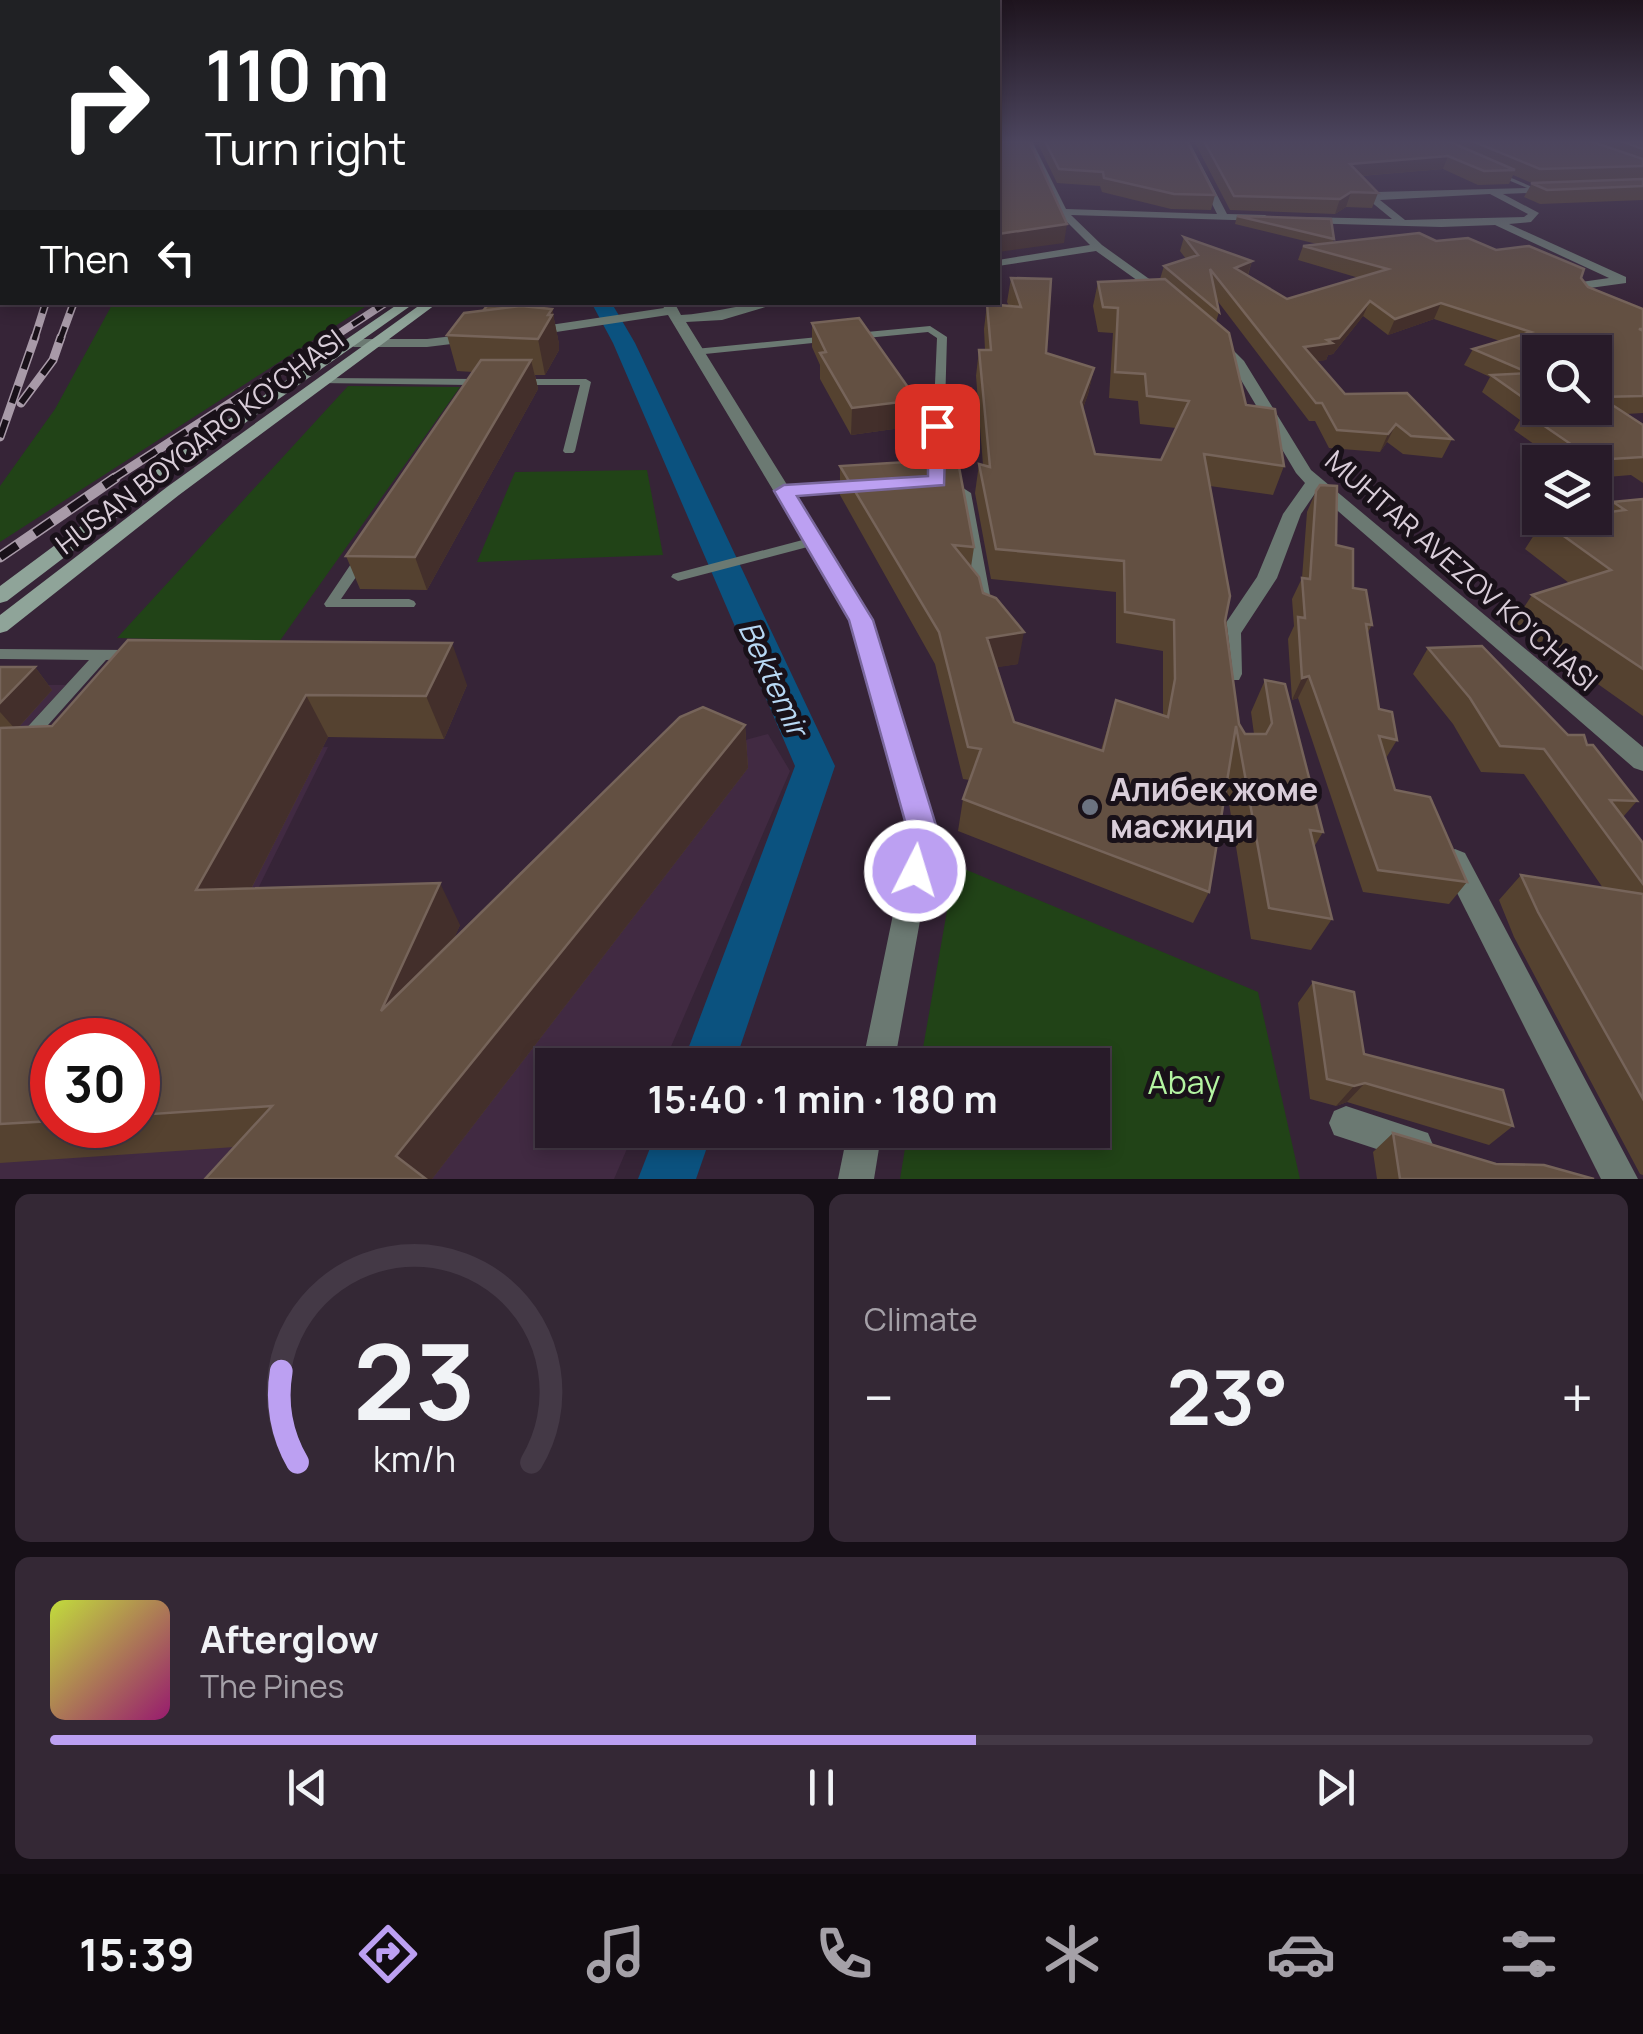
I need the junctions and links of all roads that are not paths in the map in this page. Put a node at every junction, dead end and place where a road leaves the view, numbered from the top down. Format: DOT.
graph roads {
  1 [pos="1054,196"];
  2 [pos="1212,196"];
  3 [pos="1376,196"];
  4 [pos="1501,196"];
  5 [pos="1062,212"];
  6 [pos="1223,216"];
  7 [pos="1278,218"];
  8 [pos="1296,220"];
  9 [pos="1401,222"];
  10 [pos="1498,222"];
  11 [pos="1098,247"];
  12 [pos="1000,263"];
  13 [pos="406,305"];
  14 [pos="429,305"];
  15 [pos="764,305"];
  16 [pos="1179,307"];
  17 [pos="672,311"];
  18 [pos="1643,323"];
  19 [pos="519,333"];
  20 [pos="1208,334"];
  21 [pos="482,337"];
  22 [pos="354,342"];
  23 [pos="377,344"];
  24 [pos="695,352"];
  25 [pos="323,382"];
  26 [pos="478,382"];
  27 [pos="496,382"];
  28 [pos="514,382"];
  29 [pos="467,398"];
  30 [pos="569,452"];
  31 [pos="938,481"];
  32 [pos="918,482"];
  33 [pos="1315,482"];
  34 [pos="880,485"];
  35 [pos="784,491"];
  36 [pos="373,541"];
  37 [pos="814,542"];
  38 [pos="678,577"];
  39 [pos="0,596"];
  40 [pos="408,604"];
  41 [pos="988,621"];
  42 [pos="0,626"];
  43 [pos="0,654"];
  44 [pos="102,654"];
  45 [pos="142,655"];
  46 [pos="1234,691"];
  47 [pos="11,756"];
  48 [pos="1643,761"];
  49 [pos="1452,854"];
  50 [pos="881,1048"];
  51 [pos="1346,1124"];
  52 [pos="862,1148"];
  53 [pos="1456,1157"];
  54 [pos="856,1179"];
  55 [pos="1620,1179"];
  1 -- 5 [label="street"];
  2 -- 6 [label="street"];
  3 -- 9 [label="street"];
  4 -- 10 [label="street"];
  5 -- 6 [label="street"];
  5 -- 11 [label="street"];
  6 -- 7 [label="street"];
  8 -- 9 [label="street"];
  9 -- 10 [label="street"];
  10 -- 18 [label="street"];
  11 -- 12 [label="street"];
  11 -- 16 [label="street"];
  13 -- 22 [label="main road, HUSAN BOYQARO KO'CHASI"];
  14 -- 23 [label="main road, HUSAN BOYQARO KO'CHASI"];
  15 -- 17 [label="street"];
  17 -- 19 [label="street"];
  17 -- 24 [label="street"];
  20 -- 33 [label="street, MUHTAR AVEZOV KO'CHASI"];
  21 -- 23 [label="street"];
  22 -- 23 [label="street"];
  22 -- 39 [label="main road, HUSAN BOYQARO KO'CHASI"];
  23 -- 25 [label="main road, HUSAN BOYQARO KO'CHASI"];
  24 -- 31 [label="lane"];
  24 -- 35 [label="street"];
  25 -- 26 [label="lane"];
  25 -- 42 [label="main road, HUSAN BOYQARO KO'CHASI"];
  26 -- 27 [label="lane"];
  26 -- 29 [label="lane"];
  28 -- 30 [label="lane"];
  31 -- 32 [label="lane"];
  31 -- 41 [label="lane"];
  33 -- 46 [label="street"];
  33 -- 48 [label="street, MUHTAR AVEZOV KO'CHASI"];
  34 -- 35 [label="lane"];
  35 -- 37 [label="street"];
  36 -- 40 [label="lane"];
  37 -- 38 [label="lane"];
  37 -- 50 [label="street"];
  43 -- 44 [label="lane"];
  44 -- 45 [label="lane"];
  44 -- 47 [label="lane"];
  49 -- 55 [label="street"];
  51 -- 53 [label="street"];
  52 -- 54 [label="street"];
}
